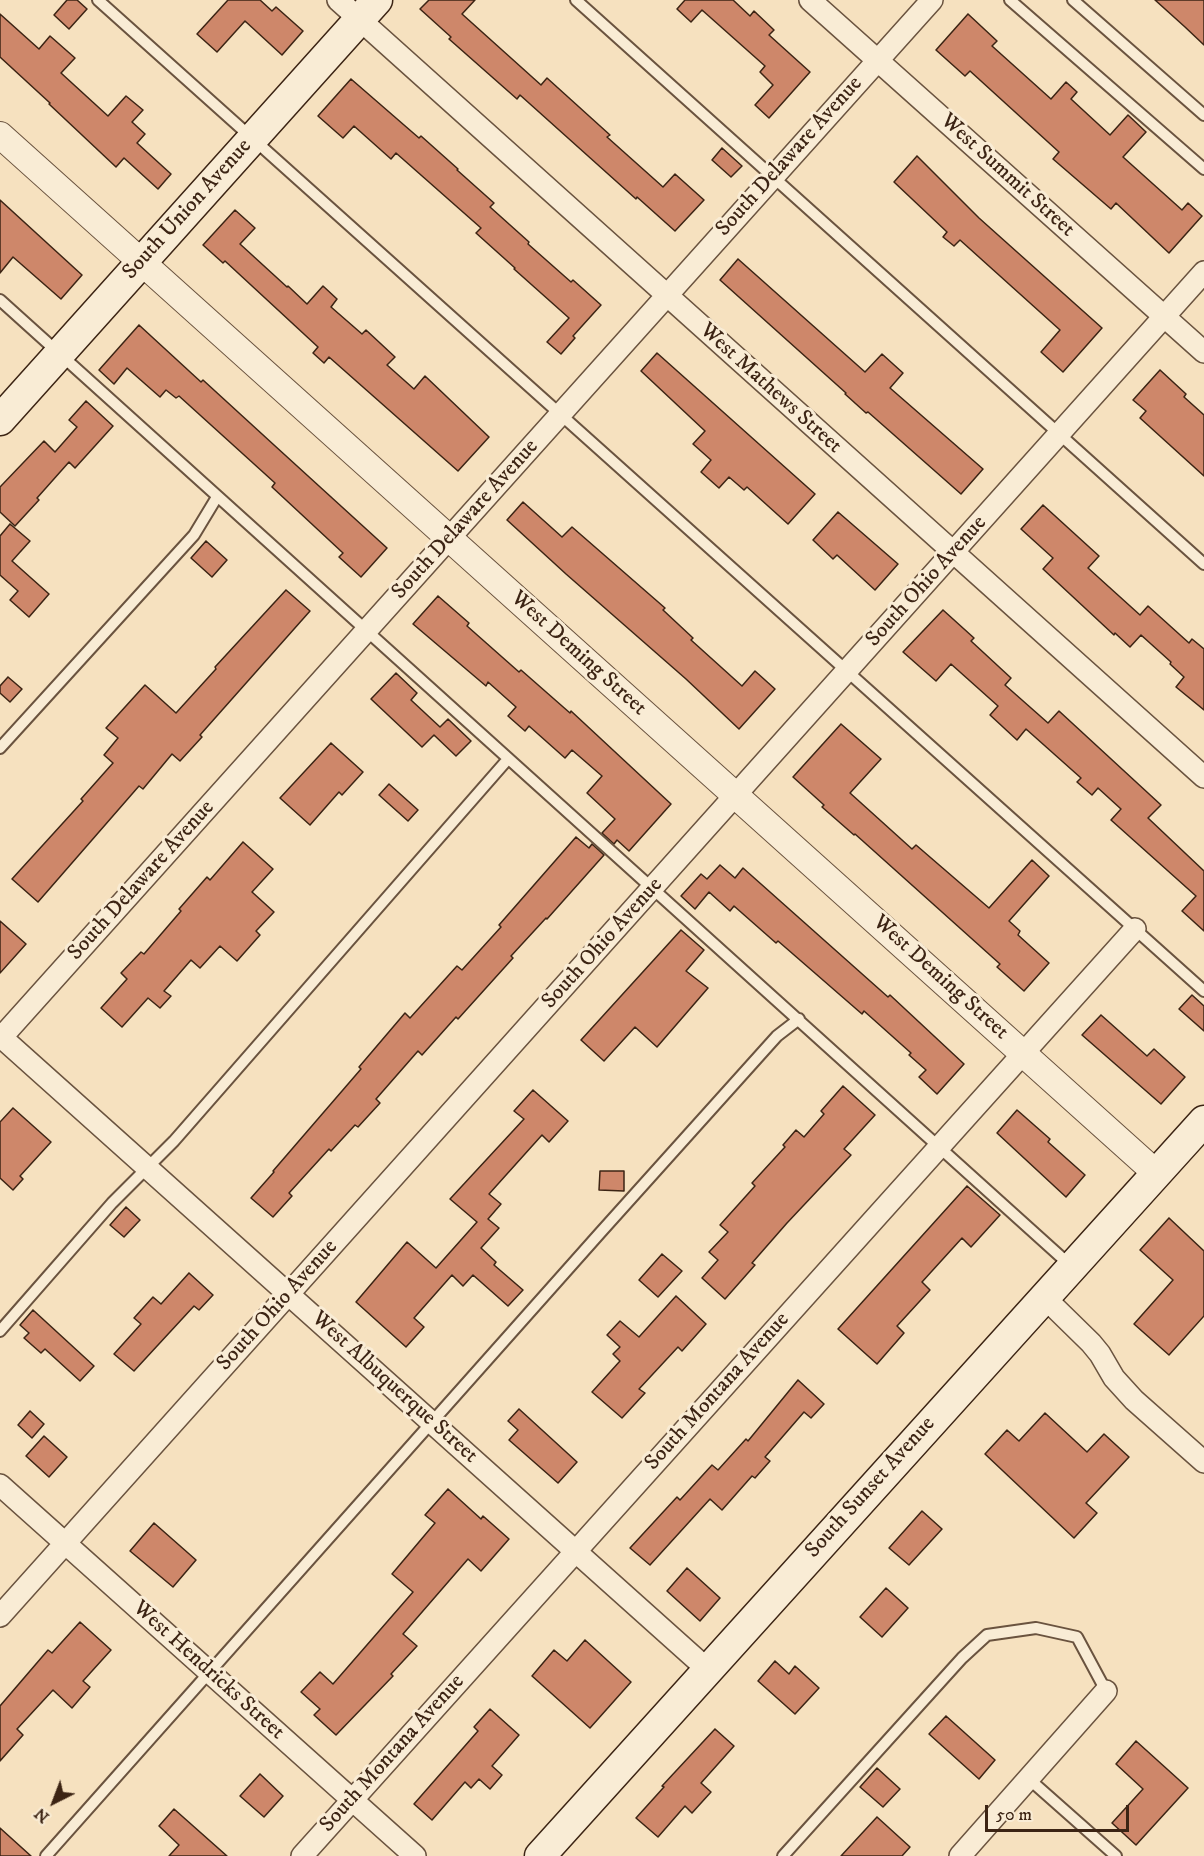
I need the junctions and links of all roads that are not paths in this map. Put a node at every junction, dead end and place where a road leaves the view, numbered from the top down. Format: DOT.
graph roads {
  1 [pos="98,0"];
  2 [pos="338,0"];
  3 [pos="576,0"];
  4 [pos="810,0"];
  5 [pos="932,0"];
  6 [pos="1010,0"];
  7 [pos="1072,0"];
  8 [pos="368,10"];
  9 [pos="877,61"];
  10 [pos="1204,115"];
  11 [pos="0,135"];
  12 [pos="252,139"];
  13 [pos="1204,169"];
  14 [pos="772,177"];
  15 [pos="141,262"];
  16 [pos="1204,272"];
  17 [pos="666,296"];
  18 [pos="0,300"];
  19 [pos="1164,316"];
  20 [pos="1204,352"];
  21 [pos="59,354"];
  22 [pos="560,415"];
  23 [pos="0,420"];
  24 [pos="1060,433"];
  25 [pos="217,497"];
  26 [pos="449,540"];
  27 [pos="953,554"];
  28 [pos="1204,564"];
  29 [pos="366,632"];
  30 [pos="848,671"];
  31 [pos="0,748"];
  32 [pos="508,759"];
  33 [pos="1204,777"];
  34 [pos="736,796"];
  35 [pos="653,888"];
  36 [pos="1135,929"];
  37 [pos="1204,991"];
  38 [pos="799,1019"];
  39 [pos="0,1037"];
  40 [pos="1022,1052"];
  41 [pos="1204,1121"];
  42 [pos="939,1145"];
  43 [pos="148,1168"];
  44 [pos="1156,1173"];
  45 [pos="1072,1266"];
  46 [pos="289,1294"];
  47 [pos="1044,1297"];
  48 [pos="0,1331"];
  49 [pos="433,1423"];
  50 [pos="1204,1462"];
  51 [pos="0,1485"];
  52 [pos="64,1543"];
  53 [pos="575,1550"];
  54 [pos="0,1616"];
  55 [pos="707,1669"];
  56 [pos="210,1673"];
  57 [pos="1106,1691"];
  58 [pos="1029,1779"];
  59 [pos="352,1799"];
  60 [pos="46,1856"];
  61 [pos="302,1856"];
  62 [pos="415,1856"];
  63 [pos="540,1856"];
  64 [pos="783,1856"];
  65 [pos="960,1856"];
  66 [pos="1116,1856"];
  1 -- 12 [label="lane"];
  2 -- 8 [label="street, West Mathews Street"];
  3 -- 14 [label="lane"];
  4 -- 9 [label="street, West Summit Street"];
  5 -- 9 [label="street, South Delaware Avenue"];
  6 -- 13 [label="lane"];
  7 -- 10 [label="lane"];
  8 -- 12 [label="main road, South Union Avenue"];
  8 -- 17 [label="street, West Mathews Street"];
  9 -- 14 [label="street, South Delaware Avenue"];
  9 -- 19 [label="street, West Summit Street"];
  11 -- 15 [label="street, West Deming Street"];
  12 -- 15 [label="main road, South Union Avenue"];
  12 -- 22 [label="lane"];
  14 -- 17 [label="street, South Delaware Avenue"];
  14 -- 24 [label="lane"];
  15 -- 21 [label="main road, South Union Avenue"];
  15 -- 26 [label="street, West Deming Street"];
  16 -- 19 [label="street, South Ohio Avenue"];
  17 -- 22 [label="street, South Delaware Avenue"];
  17 -- 27 [label="street, West Mathews Street"];
  18 -- 21 [label="lane"];
  19 -- 20 [label="street, West Summit Street"];
  19 -- 24 [label="street, South Ohio Avenue"];
  21 -- 23 [label="main road, South Union Avenue"];
  21 -- 25 [label="lane"];
  22 -- 26 [label="street, South Delaware Avenue"];
  22 -- 30 [label="lane"];
  24 -- 27 [label="street, South Ohio Avenue"];
  24 -- 28 [label="lane"];
  25 -- 29 [label="lane"];
  25 -- 31 [label="lane"];
  26 -- 29 [label="street, South Delaware Avenue"];
  26 -- 34 [label="street, West Deming Street"];
  27 -- 30 [label="street, South Ohio Avenue"];
  27 -- 33 [label="street, West Mathews Street"];
  29 -- 32 [label="lane"];
  29 -- 39 [label="street, South Delaware Avenue"];
  30 -- 34 [label="street, South Ohio Avenue"];
  30 -- 36 [label="lane"];
  32 -- 35 [label="lane"];
  32 -- 43 [label="lane"];
  34 -- 35 [label="street, South Ohio Avenue"];
  34 -- 40 [label="street, West Deming Street"];
  35 -- 38 [label="lane"];
  35 -- 46 [label="street, South Ohio Avenue"];
  36 -- 37 [label="lane"];
  36 -- 40 [label="street, South Montana Avenue"];
  38 -- 42 [label="lane"];
  38 -- 49 [label="lane"];
  39 -- 43 [label="street, West Albuquerque Street"];
  40 -- 42 [label="street, South Montana Avenue"];
  40 -- 44 [label="street, West Deming Street"];
  41 -- 44 [label="main road, South Sunset Avenue"];
  42 -- 45 [label="lane"];
  42 -- 53 [label="street, South Montana Avenue"];
  43 -- 46 [label="street, West Albuquerque Street"];
  43 -- 48 [label="lane"];
  44 -- 45 [label="main road, South Sunset Avenue"];
  45 -- 47 [label="main road, South Sunset Avenue"];
  46 -- 49 [label="street, West Albuquerque Street"];
  46 -- 52 [label="street, South Ohio Avenue"];
  47 -- 50 [label="street"];
  47 -- 55 [label="main road, South Sunset Avenue"];
  49 -- 53 [label="street, West Albuquerque Street"];
  49 -- 56 [label="lane"];
  51 -- 52 [label="street, West Hendricks Street"];
  52 -- 54 [label="street, South Ohio Avenue"];
  52 -- 56 [label="street, West Hendricks Street"];
  53 -- 55 [label="street, West Albuquerque Street"];
  53 -- 59 [label="street, South Montana Avenue"];
  55 -- 63 [label="main road, South Sunset Avenue"];
  56 -- 59 [label="street, West Hendricks Street"];
  56 -- 60 [label="lane"];
  57 -- 58 [label="street"];
  57 -- 64 [label="lane"];
  58 -- 65 [label="street"];
  58 -- 66 [label="lane"];
  59 -- 61 [label="street, South Montana Avenue"];
  59 -- 62 [label="street, West Hendricks Street"];
}
